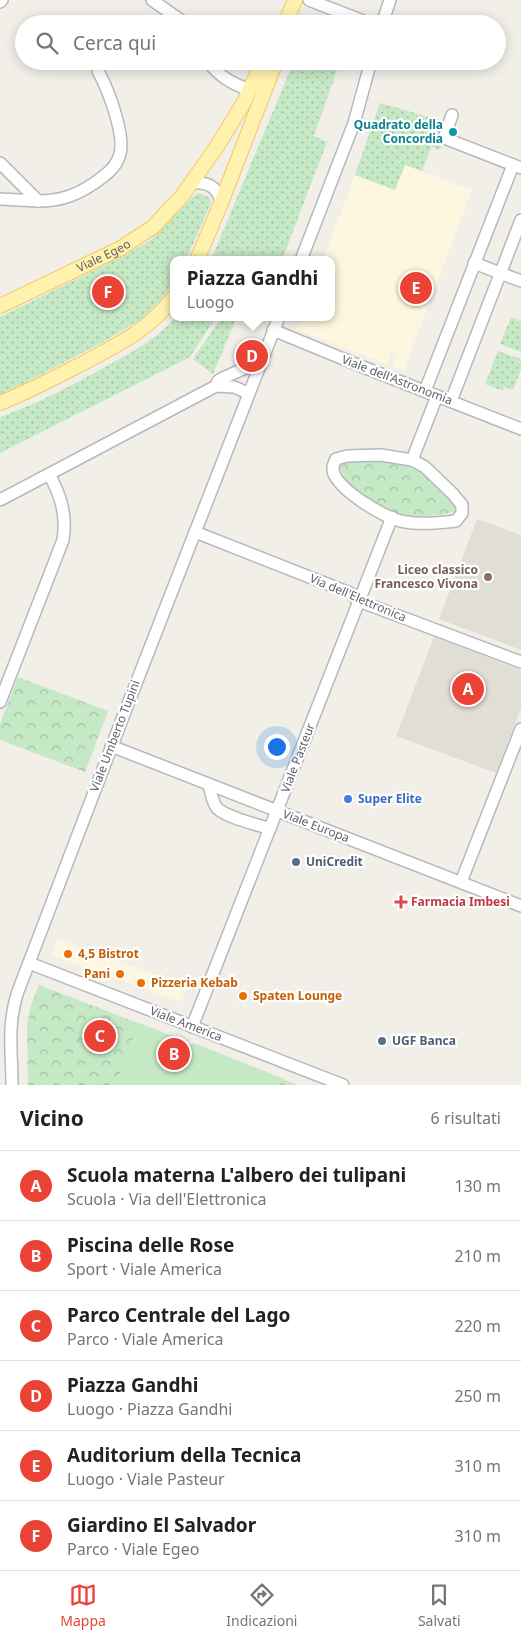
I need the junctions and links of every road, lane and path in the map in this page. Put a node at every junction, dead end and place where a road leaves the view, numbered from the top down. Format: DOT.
graph roads {
  1 [pos="152,0"];
  2 [pos="295,0"];
  3 [pos="309,0"];
  4 [pos="390,0"];
  5 [pos="173,15"];
  6 [pos="289,15"];
  7 [pos="348,15"];
  8 [pos="385,15"];
  9 [pos="215,70"];
  10 [pos="259,70"];
  11 [pos="273,70"];
  12 [pos="369,70"];
  13 [pos="98,71"];
  14 [pos="250,90"];
  15 [pos="452,115"];
  16 [pos="0,163"];
  17 [pos="517,167"];
  18 [pos="192,183"];
  19 [pos="0,199"];
  20 [pos="38,201"];
  21 [pos="221,203"];
  22 [pos="521,220"];
  23 [pos="199,256"];
  24 [pos="303,256"];
  25 [pos="474,263"];
  26 [pos="500,273"];
  27 [pos="521,281"];
  28 [pos="170,302"];
  29 [pos="0,306"];
  30 [pos="276,323"];
  31 [pos="261,360"];
  32 [pos="216,386"];
  33 [pos="424,391"];
  34 [pos="248,393"];
  35 [pos="437,396"];
  36 [pos="451,401"];
  37 [pos="0,403"];
  38 [pos="521,429"];
  39 [pos="412,460"];
  40 [pos="49,474"];
  41 [pos="0,500"];
  42 [pos="392,517"];
  43 [pos="195,532"];
  44 [pos="359,601"];
  45 [pos="521,662"];
  46 [pos="0,702"];
  47 [pos="521,728"];
  48 [pos="111,746"];
  49 [pos="209,785"];
  50 [pos="277,810"];
  51 [pos="270,829"];
  52 [pos="461,882"];
  53 [pos="521,906"];
  54 [pos="29,963"];
  55 [pos="192,1027"];
  56 [pos="12,1085"];
  57 [pos="343,1085"];
  1 -- 5 [label="street"];
  2 -- 6 [label="main road"];
  3 -- 7 [label="street"];
  4 -- 8 [label="street"];
  9 -- 14 [label="street"];
  10 -- 14 [label="main road, Viale Egeo"];
  11 -- 21 [label="main road"];
  12 -- 24 [label="street"];
  13 -- 20 [label="street"];
  14 -- 18 [label="main road, Viale Egeo"];
  15 -- 17 [label="street"];
  16 -- 20 [label="street"];
  17 -- 25 [label="street"];
  18 -- 21 [label="street"];
  18 -- 29 [label="main road, Viale Egeo"];
  19 -- 20 [label="street"];
  21 -- 23 [label="main road"];
  22 -- 26 [label="street"];
  25 -- 26 [label="street"];
  25 -- 33 [label="street"];
  26 -- 27 [label="street"];
  26 -- 36 [label="street"];
  28 -- 37 [label="main road"];
  30 -- 31 [label="street, Viale Umberto Tupini"];
  30 -- 33 [label="street, Viale dell'Astronomia"];
  31 -- 32 [label="street"];
  31 -- 34 [label="street, Viale Umberto Tupini"];
  32 -- 34 [label="street"];
  32 -- 40 [label="street"];
  33 -- 35 [label="street, Viale dell'Astronomia"];
  34 -- 43 [label="street, Viale Umberto Tupini"];
  35 -- 36 [label="street, Viale dell'Astronomia"];
  35 -- 39 [label="street"];
  36 -- 38 [label="street, Viale dell'Astronomia"];
  39 -- 42 [label="street"];
  39 -- 42 [label="street"];
  40 -- 41 [label="street"];
  40 -- 46 [label="street"];
  42 -- 44 [label="street, Viale Pasteur"];
  43 -- 44 [label="street, Via dell'Elettronica"];
  43 -- 48 [label="street, Viale Umberto Tupini"];
  44 -- 45 [label="street, Via dell'Elettronica"];
  44 -- 50 [label="street, Viale Pasteur"];
  47 -- 52 [label="street"];
  48 -- 49 [label="street, Viale Europa"];
  48 -- 54 [label="street, Viale Umberto Tupini"];
  49 -- 50 [label="street, Viale Europa"];
  49 -- 51 [label="street"];
  50 -- 51 [label="street, Viale Pasteur"];
  50 -- 52 [label="street, Viale Europa"];
  51 -- 55 [label="street, Viale Pasteur"];
  52 -- 53 [label="street, Viale Europa"];
  54 -- 55 [label="street, Viale America"];
  54 -- 56 [label="street, Viale Umberto Tupini"];
  55 -- 57 [label="street, Viale America"];
}
